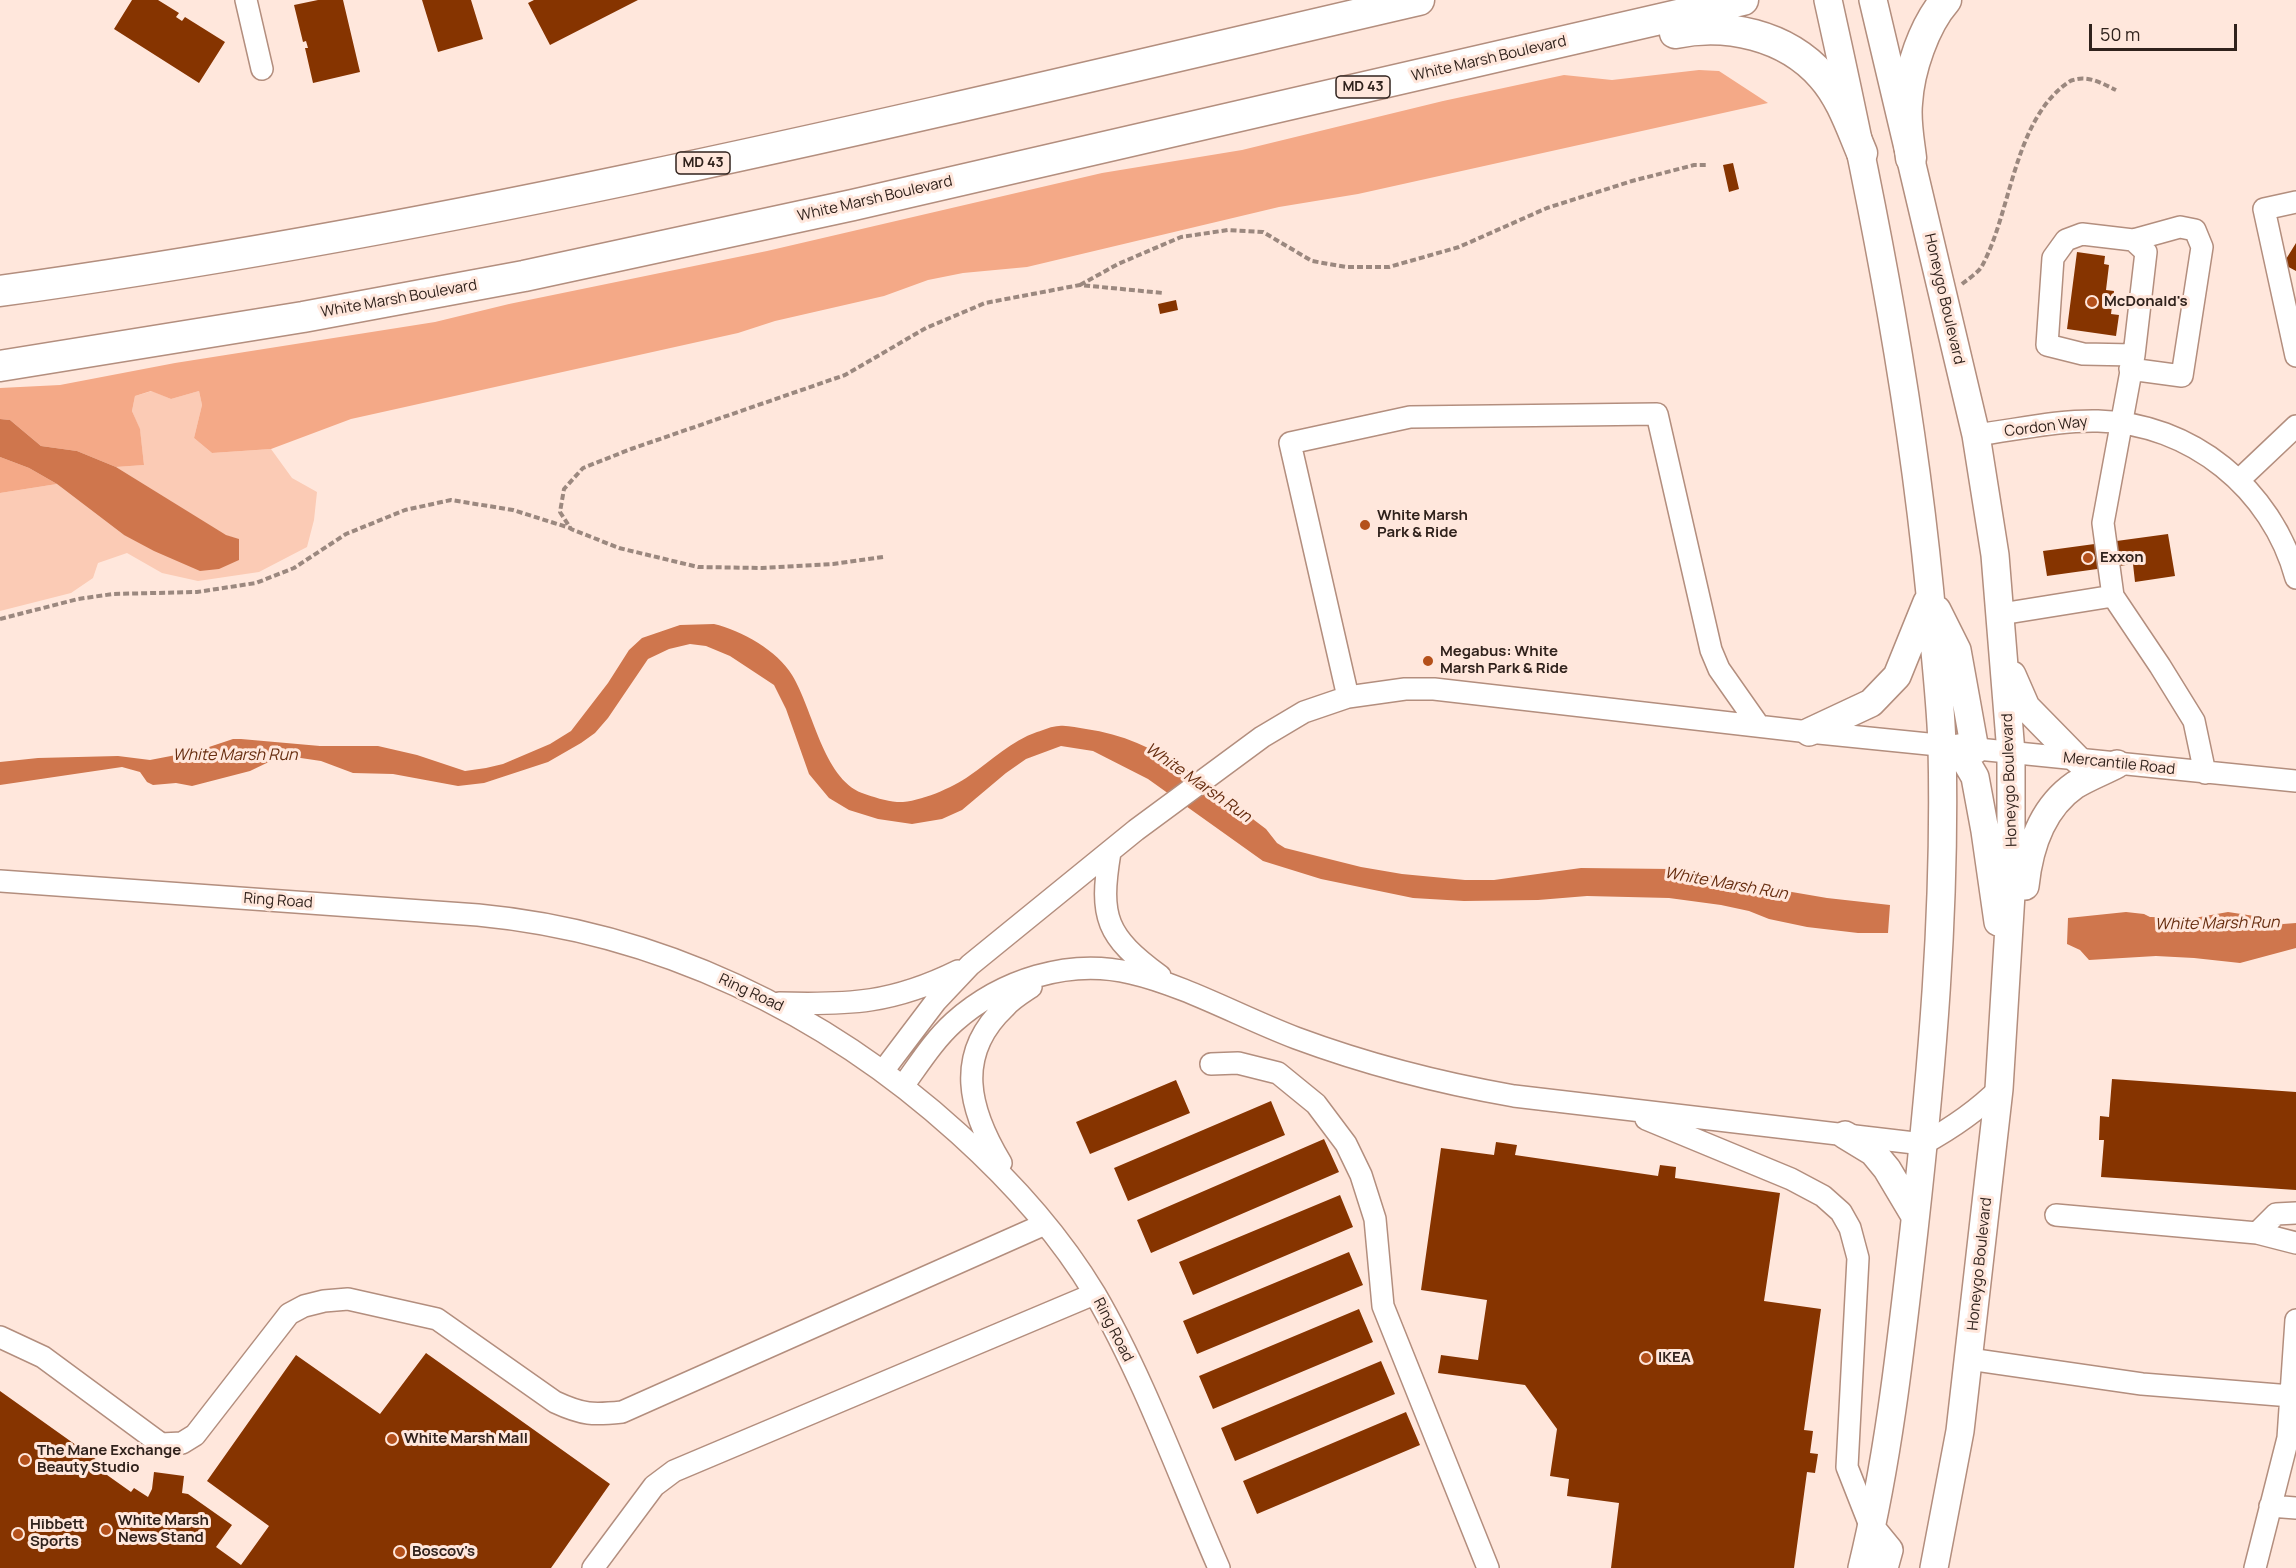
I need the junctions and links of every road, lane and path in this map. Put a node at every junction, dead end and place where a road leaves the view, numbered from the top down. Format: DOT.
graph roads {
  1 [pos="246,0"];
  2 [pos="1743,0"];
  3 [pos="1828,0"];
  4 [pos="1873,0"];
  5 [pos="1946,0"];
  6 [pos="1412,2"];
  7 [pos="262,69"];
  8 [pos="2116,90"];
  9 [pos="1169,132"];
  10 [pos="1862,153"];
  11 [pos="1911,158"];
  12 [pos="1707,165"];
  13 [pos="2296,202"];
  14 [pos="2133,240"];
  15 [pos="1080,285"];
  16 [pos="0,291"];
  17 [pos="1163,293"];
  18 [pos="1944,297"];
  19 [pos="2292,318"];
  20 [pos="2296,356"];
  21 [pos="2132,362"];
  22 [pos="0,366"];
  23 [pos="2120,423"];
  24 [pos="2296,426"];
  25 [pos="1976,435"];
  26 [pos="2239,480"];
  27 [pos="571,528"];
  28 [pos="2292,552"];
  29 [pos="883,557"];
  30 [pos="2296,578"];
  31 [pos="1930,595"];
  32 [pos="2113,596"];
  33 [pos="2001,614"];
  34 [pos="0,619"];
  35 [pos="2005,657"];
  36 [pos="1348,697"];
  37 [pos="1759,726"];
  38 [pos="1809,732"];
  39 [pos="1958,748"];
  40 [pos="2011,753"];
  41 [pos="2078,760"];
  42 [pos="2117,764"];
  43 [pos="2205,772"];
  44 [pos="2296,774"];
  45 [pos="1110,852"];
  46 [pos="0,881"];
  47 [pos="970,965"];
  48 [pos="1050,973"];
  49 [pos="2006,983"];
  50 [pos="1176,988"];
  51 [pos="774,1003"];
  52 [pos="2002,1045"];
  53 [pos="1211,1064"];
  54 [pos="883,1071"];
  55 [pos="903,1086"];
  56 [pos="1999,1089"];
  57 [pos="1623,1110"];
  58 [pos="1845,1135"];
  59 [pos="1923,1144"];
  60 [pos="1019,1192"];
  61 [pos="2296,1213"];
  62 [pos="2056,1215"];
  63 [pos="1915,1216"];
  64 [pos="1045,1224"];
  65 [pos="2257,1233"];
  66 [pos="2296,1242"];
  67 [pos="1094,1294"];
  68 [pos="2296,1320"];
  69 [pos="0,1337"];
  70 [pos="1969,1359"];
  71 [pos="2291,1396"];
  72 [pos="2270,1506"];
  73 [pos="2296,1508"];
  74 [pos="1871,1528"];
  75 [pos="593,1568"];
  76 [pos="1219,1568"];
  77 [pos="1488,1568"];
  78 [pos="1862,1568"];
  79 [pos="1884,1568"];
  80 [pos="1934,1568"];
  81 [pos="2254,1568"];
  1 -- 7 [label="street"];
  2 -- 9 [label="highway, White Marsh Boulevard / MD 43"];
  3 -- 10 [label="main road"];
  4 -- 11 [label="main road, Honeygo Boulevard"];
  5 -- 11 [label="highway"];
  6 -- 16 [label="highway, MD 43"];
  8 -- 18 [label="path"];
  9 -- 10 [label="highway"];
  9 -- 22 [label="highway, White Marsh Boulevard / MD 43"];
  10 -- 31 [label="main road"];
  11 -- 18 [label="main road, Honeygo Boulevard"];
  12 -- 15 [label="path"];
  13 -- 19 [label="street"];
  14 -- 21 [label="street"];
  14 -- 21 [label="street"];
  14 -- 21 [label="street"];
  15 -- 17 [label="path"];
  15 -- 27 [label="path"];
  18 -- 25 [label="main road, Honeygo Boulevard"];
  19 -- 20 [label="street"];
  21 -- 23 [label="street"];
  23 -- 25 [label="street, Cordon Way"];
  23 -- 26 [label="street, Cordon Way"];
  23 -- 32 [label="street"];
  24 -- 26 [label="street"];
  25 -- 33 [label="main road, Honeygo Boulevard"];
  26 -- 28 [label="street, Cordon Way"];
  27 -- 29 [label="path"];
  27 -- 34 [label="path"];
  28 -- 30 [label="street, Cordon Way"];
  31 -- 38 [label="main road"];
  31 -- 39 [label="main road"];
  32 -- 33 [label="street"];
  32 -- 43 [label="street"];
  33 -- 35 [label="main road, Honeygo Boulevard"];
  35 -- 40 [label="main road, Honeygo Boulevard"];
  35 -- 41 [label="main road"];
  36 -- 37 [label="street, Mercantile Road"];
  36 -- 37 [label="street"];
  36 -- 45 [label="street, Mercantile Road"];
  37 -- 38 [label="street, Mercantile Road"];
  38 -- 39 [label="street, Mercantile Road"];
  39 -- 40 [label="street, Mercantile Road"];
  39 -- 49 [label="main road"];
  39 -- 59 [label="main road"];
  40 -- 41 [label="street, Mercantile Road"];
  40 -- 49 [label="main road, Honeygo Boulevard"];
  41 -- 42 [label="street, Mercantile Road"];
  42 -- 43 [label="street, Mercantile Road"];
  42 -- 52 [label="main road"];
  43 -- 44 [label="street, Mercantile Road"];
  45 -- 47 [label="street, Mercantile Road"];
  45 -- 50 [label="street"];
  46 -- 51 [label="street, Ring Road"];
  47 -- 51 [label="street"];
  47 -- 54 [label="street"];
  48 -- 50 [label="street"];
  48 -- 55 [label="street"];
  48 -- 60 [label="street"];
  49 -- 52 [label="main road, Honeygo Boulevard"];
  50 -- 57 [label="street"];
  51 -- 54 [label="street, Ring Road"];
  52 -- 56 [label="main road, Honeygo Boulevard"];
  53 -- 77 [label="street"];
  54 -- 55 [label="street, Ring Road"];
  55 -- 60 [label="street, Ring Road"];
  56 -- 59 [label="street"];
  56 -- 70 [label="main road, Honeygo Boulevard"];
  57 -- 58 [label="street"];
  57 -- 74 [label="street"];
  58 -- 59 [label="street"];
  58 -- 63 [label="main road"];
  59 -- 63 [label="main road"];
  60 -- 64 [label="street, Ring Road"];
  61 -- 65 [label="street"];
  62 -- 65 [label="street"];
  63 -- 74 [label="main road"];
  64 -- 67 [label="street, Ring Road"];
  64 -- 69 [label="street"];
  65 -- 66 [label="street"];
  67 -- 75 [label="street"];
  67 -- 76 [label="street, Ring Road"];
  68 -- 71 [label="street"];
  70 -- 71 [label="street"];
  70 -- 80 [label="main road, Honeygo Boulevard"];
  71 -- 72 [label="street"];
  72 -- 73 [label="street"];
  72 -- 81 [label="street"];
  74 -- 78 [label="main road"];
  74 -- 79 [label="main road"];
}
